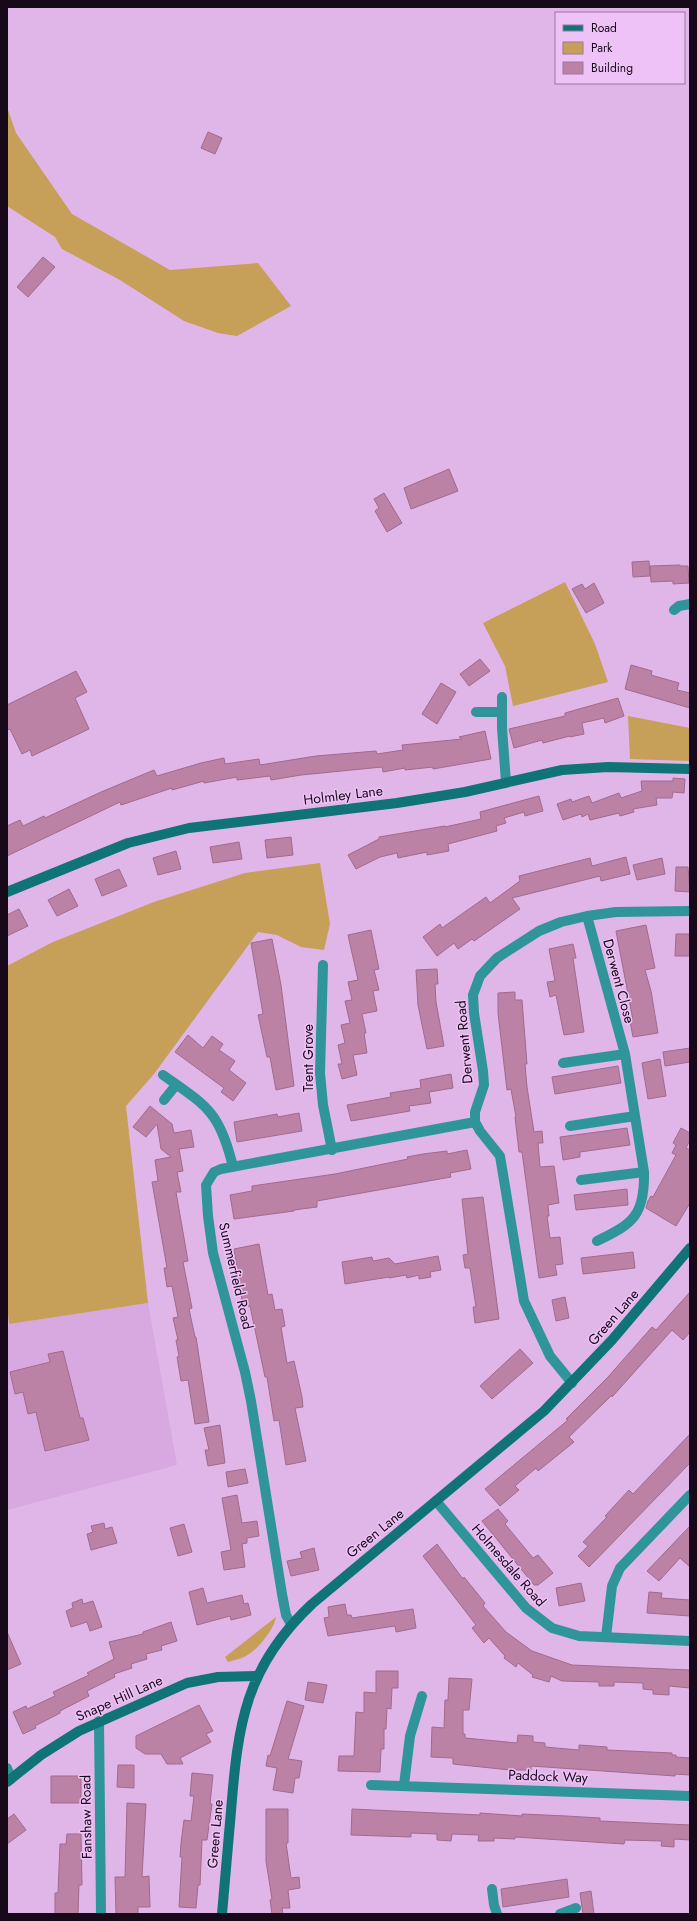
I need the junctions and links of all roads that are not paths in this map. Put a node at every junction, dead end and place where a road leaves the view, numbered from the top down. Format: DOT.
graph roads {
  1 [pos="690,604"];
  2 [pos="674,610"];
  3 [pos="502,696"];
  4 [pos="476,712"];
  5 [pos="502,712"];
  6 [pos="690,769"];
  7 [pos="506,782"];
  8 [pos="7,892"];
  9 [pos="690,911"];
  10 [pos="587,916"];
  11 [pos="323,965"];
  12 [pos="625,1054"];
  13 [pos="563,1063"];
  14 [pos="163,1075"];
  15 [pos="176,1085"];
  16 [pos="164,1100"];
  17 [pos="635,1116"];
  18 [pos="475,1122"];
  19 [pos="570,1126"];
  20 [pos="332,1150"];
  21 [pos="233,1167"];
  22 [pos="644,1172"];
  23 [pos="581,1180"];
  24 [pos="597,1241"];
  25 [pos="690,1248"];
  26 [pos="572,1383"];
  27 [pos="690,1495"];
  28 [pos="436,1501"];
  29 [pos="291,1624"];
  30 [pos="606,1637"];
  31 [pos="690,1641"];
  32 [pos="257,1676"];
  33 [pos="422,1696"];
  34 [pos="99,1721"];
  35 [pos="7,1768"];
  36 [pos="9,1780"];
  37 [pos="371,1785"];
  38 [pos="404,1785"];
  39 [pos="690,1796"];
  40 [pos="492,1888"];
  41 [pos="576,1908"];
  42 [pos="101,1914"];
  43 [pos="222,1914"];
  44 [pos="497,1914"];
  45 [pos="560,1914"];
  1 -- 2 [label="street"];
  3 -- 5 [label="street"];
  4 -- 5 [label="street"];
  5 -- 7 [label="street"];
  6 -- 7 [label="main road, Holmley Lane"];
  7 -- 8 [label="main road, Holmley Lane"];
  9 -- 10 [label="street, Derwent Road"];
  10 -- 12 [label="street, Derwent Close"];
  10 -- 18 [label="street, Derwent Road"];
  11 -- 20 [label="street, Trent Grove"];
  12 -- 13 [label="street"];
  12 -- 17 [label="street, Derwent Close"];
  14 -- 15 [label="street"];
  15 -- 16 [label="street"];
  15 -- 21 [label="street"];
  17 -- 19 [label="street"];
  17 -- 22 [label="street, Derwent Close"];
  18 -- 20 [label="street, Summerfield Road"];
  18 -- 26 [label="street"];
  20 -- 21 [label="street, Summerfield Road"];
  21 -- 29 [label="street, Summerfield Road"];
  22 -- 23 [label="street"];
  22 -- 24 [label="street, Derwent Close"];
  25 -- 26 [label="main road, Green Lane"];
  26 -- 28 [label="main road, Green Lane"];
  27 -- 30 [label="street"];
  28 -- 29 [label="main road, Green Lane"];
  28 -- 30 [label="street, Holmesdale Road"];
  29 -- 32 [label="main road, Green Lane"];
  30 -- 31 [label="street, Holmesdale Road"];
  32 -- 34 [label="main road, Snape Hill Lane"];
  32 -- 43 [label="main road, Green Lane"];
  33 -- 38 [label="street"];
  34 -- 36 [label="main road, Snape Hill Lane"];
  34 -- 42 [label="street, Fanshaw Road"];
  35 -- 36 [label="street"];
  37 -- 38 [label="street, Paddock Way"];
  38 -- 39 [label="street, Paddock Way"];
  40 -- 44 [label="street"];
  41 -- 45 [label="street"];
}
